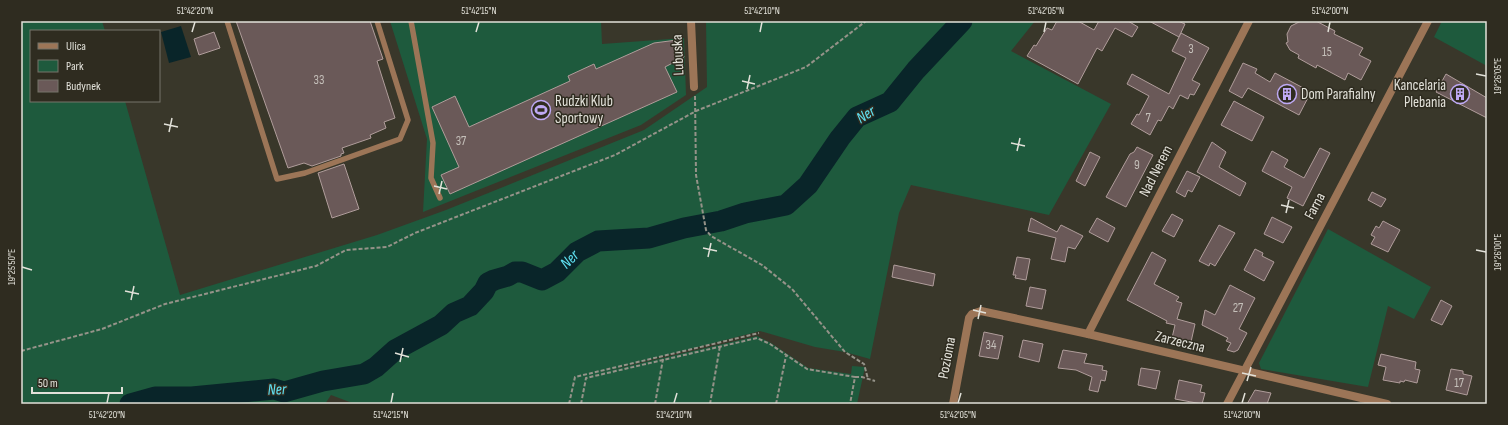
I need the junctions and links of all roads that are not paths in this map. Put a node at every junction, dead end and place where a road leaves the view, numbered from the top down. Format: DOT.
graph roads {
  1 [pos="227,21"];
  2 [pos="377,21"];
  3 [pos="411,21"];
  4 [pos="691,21"];
  5 [pos="1249,21"];
  6 [pos="1428,21"];
  7 [pos="694,87"];
  8 [pos="440,198"];
  9 [pos="970,318"];
  10 [pos="1088,334"];
  11 [pos="1244,371"];
  12 [pos="952,404"];
  13 [pos="1227,404"];
  14 [pos="1387,404"];
  1 -- 2 [label="lane"];
  3 -- 8 [label="lane"];
  4 -- 7 [label="street, Lubuska"];
  5 -- 10 [label="street, Nad Nerem"];
  6 -- 11 [label="street, Farna"];
  9 -- 10 [label="street, Zarzeczna"];
  9 -- 12 [label="street, Pozioma"];
  10 -- 11 [label="street, Zarzeczna"];
  11 -- 13 [label="street, Farna"];
  11 -- 14 [label="street, Zarzeczna"];
}
